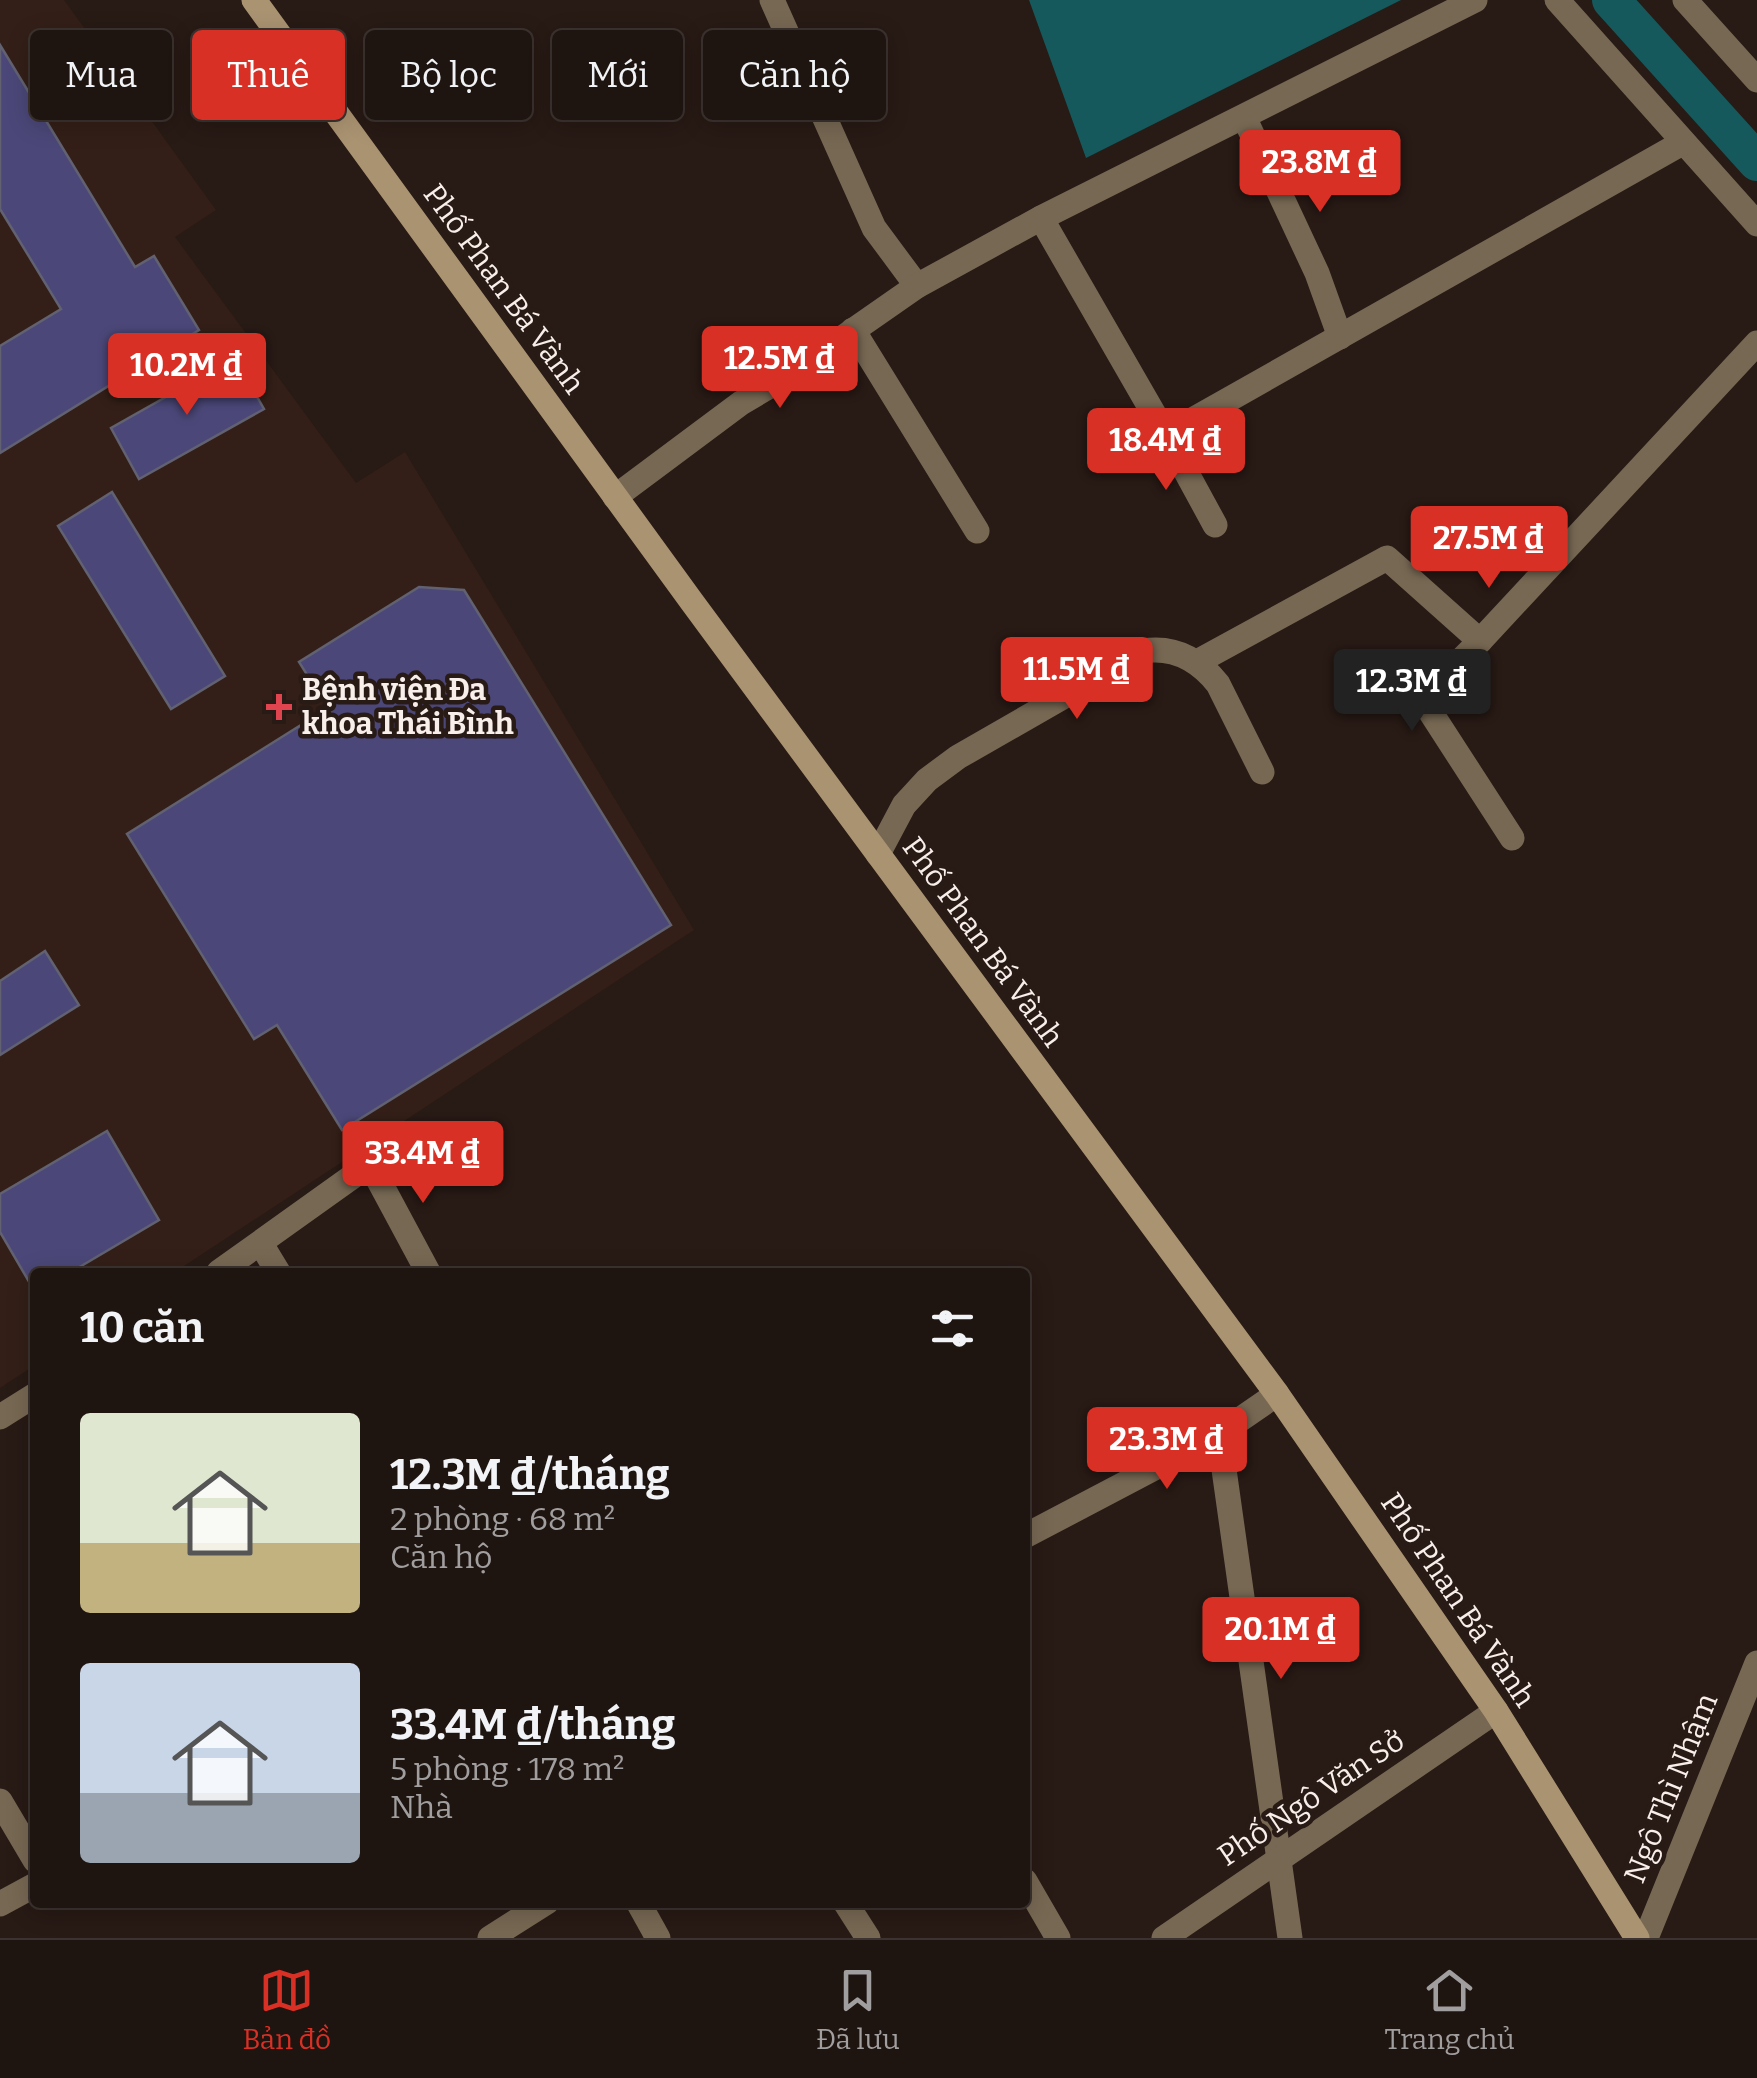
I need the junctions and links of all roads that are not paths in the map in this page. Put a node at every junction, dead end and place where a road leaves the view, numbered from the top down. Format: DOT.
graph roads {
  1 [pos="254,0"];
  2 [pos="772,0"];
  3 [pos="1475,0"];
  4 [pos="1557,0"];
  5 [pos="1685,0"];
  6 [pos="1757,80"];
  7 [pos="1244,117"];
  8 [pos="1682,143"];
  9 [pos="1042,218"];
  10 [pos="1757,224"];
  11 [pos="917,286"];
  12 [pos="853,330"];
  13 [pos="1340,337"];
  14 [pos="1757,344"];
  15 [pos="1166,435"];
  16 [pos="616,497"];
  17 [pos="1215,525"];
  18 [pos="977,532"];
  19 [pos="1480,641"];
  20 [pos="1197,662"];
  21 [pos="1262,772"];
  22 [pos="1512,838"];
  23 [pos="878,854"];
  24 [pos="260,1244"];
  25 [pos="225,1268"];
  26 [pos="275,1268"];
  27 [pos="426,1268"];
  28 [pos="1277,1394"];
  29 [pos="30,1398"];
  30 [pos="0,1417"];
  31 [pos="1219,1434"];
  32 [pos="1030,1533"];
  33 [pos="1757,1663"];
  34 [pos="1496,1711"];
  35 [pos="0,1801"];
  36 [pos="30,1852"];
  37 [pos="1277,1860"];
  38 [pos="30,1888"];
  39 [pos="1030,1890"];
  40 [pos="0,1904"];
  41 [pos="537,1908"];
  42 [pos="641,1908"];
  43 [pos="849,1908"];
  44 [pos="490,1938"];
  45 [pos="658,1938"];
  46 [pos="868,1938"];
  47 [pos="1058,1938"];
  48 [pos="1164,1938"];
  49 [pos="1290,1938"];
  50 [pos="1637,1938"];
  51 [pos="1646,1938"];
  1 -- 16 [label="street, Phố Phan Bá Vành"];
  2 -- 11 [label="street"];
  3 -- 7 [label="street"];
  4 -- 8 [label="street"];
  5 -- 6 [label="street"];
  7 -- 9 [label="street"];
  7 -- 13 [label="street"];
  8 -- 10 [label="street"];
  8 -- 13 [label="street"];
  9 -- 11 [label="street"];
  9 -- 15 [label="street"];
  11 -- 12 [label="street"];
  12 -- 16 [label="street"];
  12 -- 18 [label="street"];
  13 -- 15 [label="street"];
  14 -- 19 [label="street"];
  15 -- 17 [label="street"];
  16 -- 23 [label="street, Phố Phan Bá Vành"];
  19 -- 20 [label="street"];
  19 -- 22 [label="street"];
  20 -- 21 [label="street"];
  20 -- 23 [label="street"];
  23 -- 28 [label="street, Phố Phan Bá Vành"];
  24 -- 25 [label="street"];
  24 -- 26 [label="street"];
  24 -- 27 [label="street"];
  28 -- 31 [label="street"];
  28 -- 34 [label="street, Phố Phan Bá Vành"];
  29 -- 30 [label="street"];
  31 -- 32 [label="street"];
  31 -- 37 [label="street"];
  33 -- 51 [label="street, Ngô Thì Nhậm"];
  34 -- 37 [label="street, Phố Ngô Văn Sở"];
  34 -- 50 [label="street, Phố Phan Bá Vành"];
  35 -- 36 [label="street"];
  37 -- 48 [label="street, Phố Ngô Văn Sở"];
  37 -- 49 [label="street"];
  38 -- 40 [label="street"];
  39 -- 47 [label="street"];
  41 -- 44 [label="street"];
  42 -- 45 [label="street"];
  43 -- 46 [label="street"];
}
